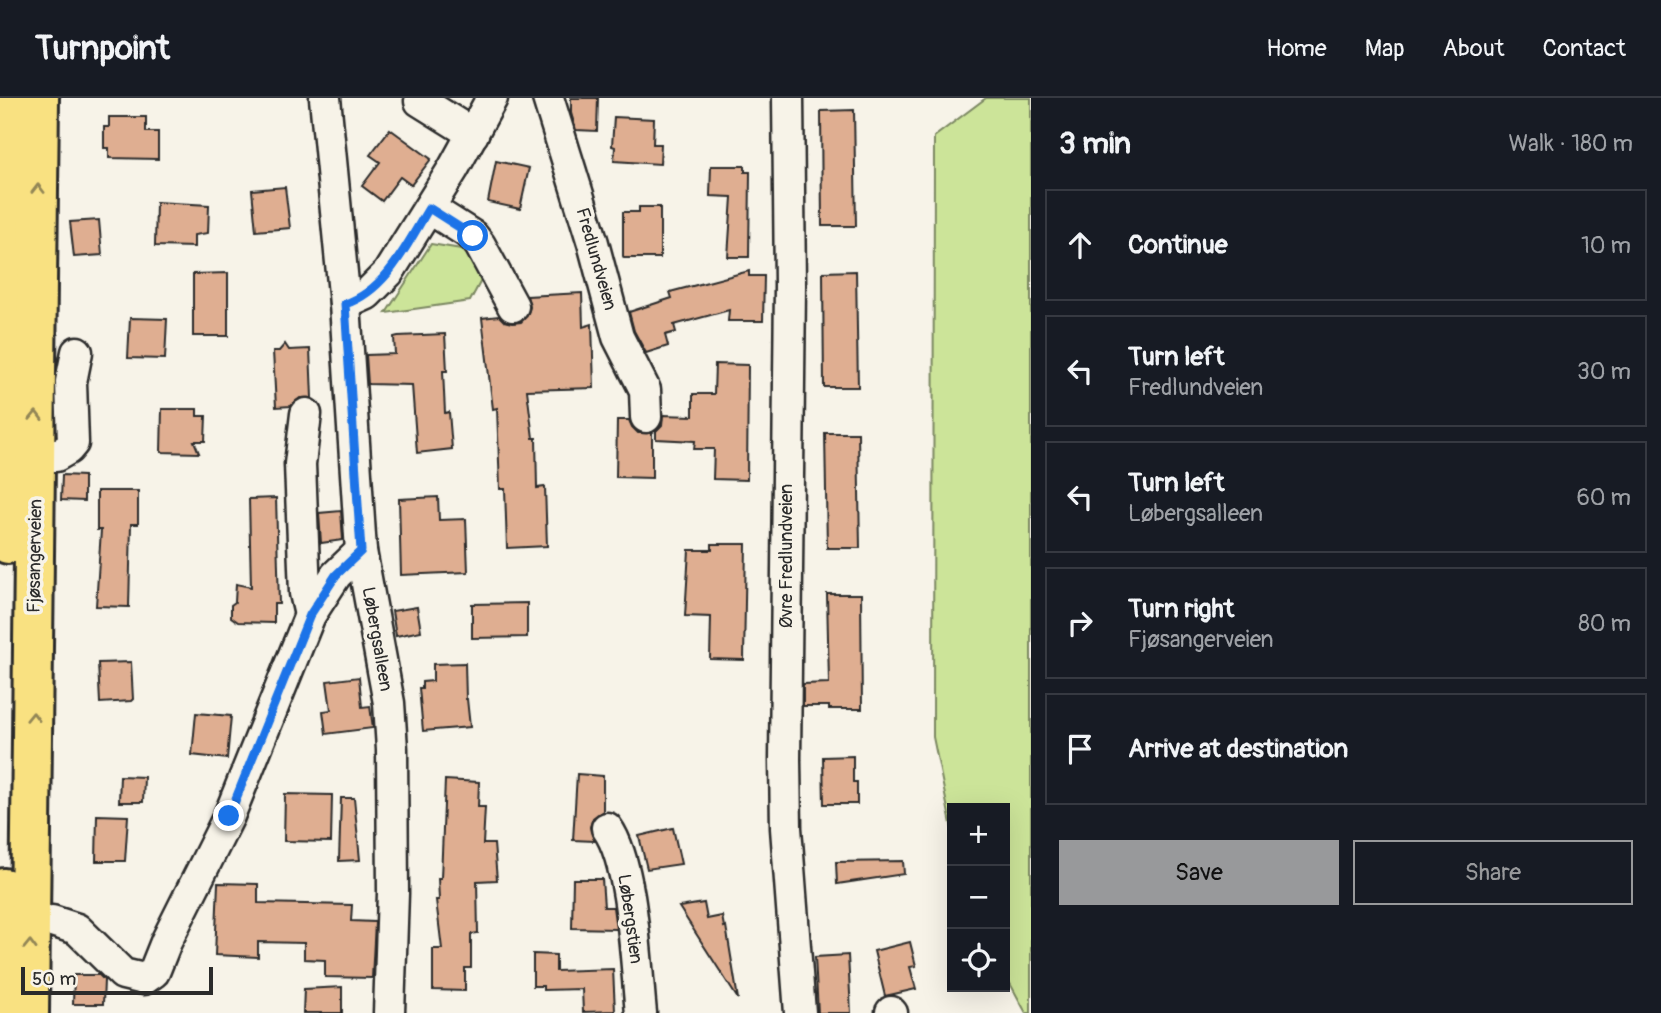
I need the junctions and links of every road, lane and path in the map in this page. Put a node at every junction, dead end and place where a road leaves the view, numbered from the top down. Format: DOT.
graph roads {
  1 [pos="10,98"];
  2 [pos="39,98"];
  3 [pos="325,98"];
  4 [pos="492,98"];
  5 [pos="548,98"];
  6 [pos="788,98"];
  7 [pos="420,101"];
  8 [pos="473,134"];
  9 [pos="429,208"];
  10 [pos="345,304"];
  11 [pos="513,306"];
  12 [pos="77,352"];
  13 [pos="306,414"];
  14 [pos="646,417"];
  15 [pos="56,456"];
  16 [pos="361,551"];
  17 [pos="310,615"];
  18 [pos="607,828"];
  19 [pos="52,921"];
  20 [pos="2,1013"];
  21 [pos="29,1013"];
  22 [pos="389,1013"];
  23 [pos="641,1013"];
  24 [pos="800,1013"];
  1 -- 20 [label="highway, Fjøsangerveien"];
  21 -- 2 [label="highway, Fjøsangerveien, one-way"];
  3 -- 10 [label="street, Løbergsalleen"];
  4 -- 8 [label="street"];
  5 -- 14 [label="street, Fredlundveien"];
  6 -- 24 [label="street, Øvre Fredlundveien"];
  7 -- 8 [label="street"];
  8 -- 9 [label="street"];
  9 -- 10 [label="street"];
  9 -- 11 [label="street"];
  10 -- 16 [label="street, Løbergsalleen"];
  12 -- 15 [label="street"];
  13 -- 17 [label="street"];
  16 -- 17 [label="street"];
  16 -- 22 [label="street, Løbergsalleen"];
  17 -- 19 [label="street"];
  18 -- 23 [label="street, Løbergstien"];
}
